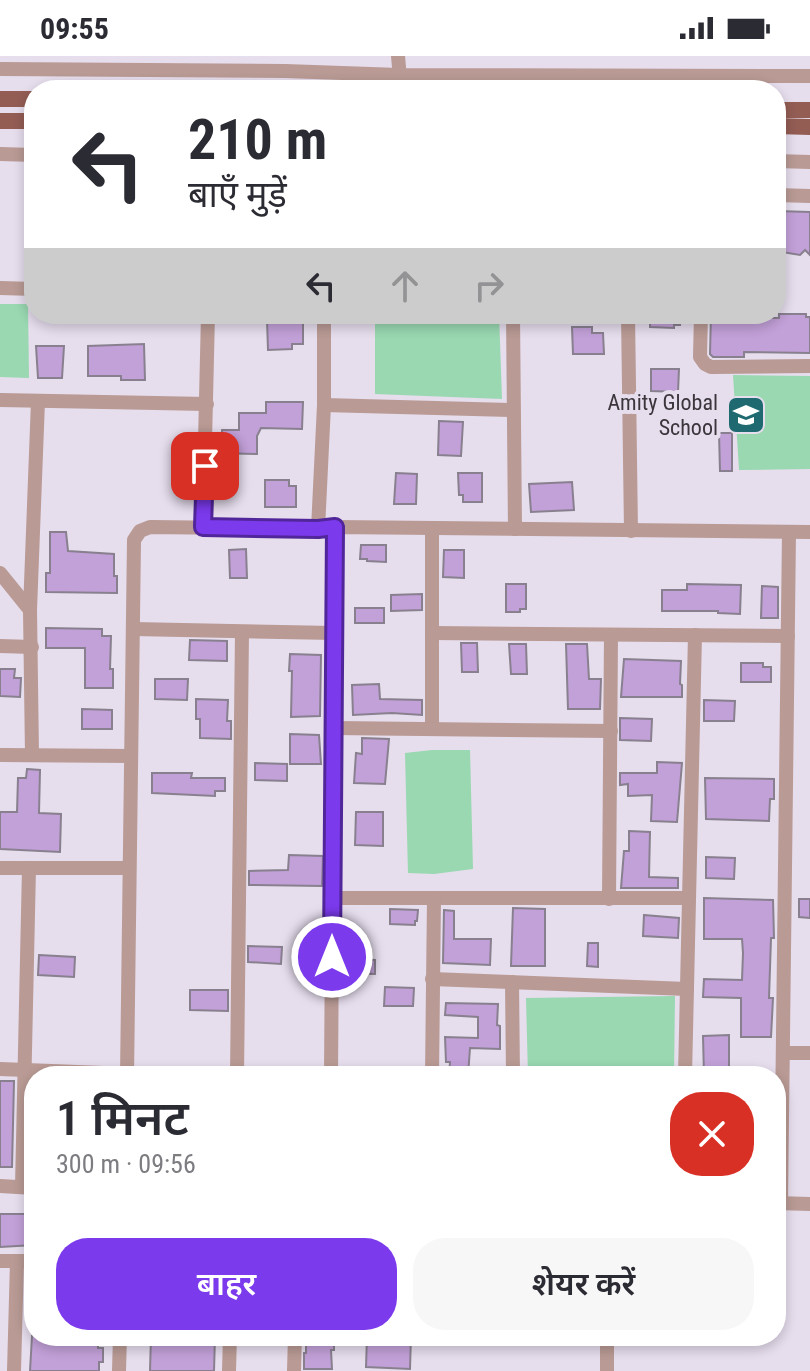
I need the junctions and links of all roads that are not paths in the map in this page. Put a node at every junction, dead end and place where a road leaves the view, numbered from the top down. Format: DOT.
graph roads {
  1 [pos="398,56"];
  2 [pos="285,64"];
  3 [pos="0,69"];
  4 [pos="810,76"];
  5 [pos="382,80"];
  6 [pos="400,80"];
  7 [pos="576,80"];
  8 [pos="0,99"];
  9 [pos="24,99"];
  10 [pos="786,110"];
  11 [pos="810,110"];
  12 [pos="0,121"];
  13 [pos="24,121"];
  14 [pos="786,126"];
  15 [pos="810,127"];
  16 [pos="0,154"];
  17 [pos="24,155"];
  18 [pos="786,161"];
  19 [pos="810,162"];
  20 [pos="786,195"];
  21 [pos="810,196"];
  22 [pos="0,288"];
  23 [pos="24,289"];
  24 [pos="208,324"];
  25 [pos="324,324"];
  26 [pos="513,324"];
  27 [pos="628,324"];
  28 [pos="701,324"];
  29 [pos="810,366"];
  30 [pos="0,400"];
  31 [pos="38,401"];
  32 [pos="207,404"];
  33 [pos="324,405"];
  34 [pos="513,410"];
  35 [pos="203,527"];
  36 [pos="335,527"];
  37 [pos="318,529"];
  38 [pos="432,529"];
  39 [pos="515,529"];
  40 [pos="631,531"];
  41 [pos="789,532"];
  42 [pos="810,532"];
  43 [pos="0,573"];
  44 [pos="30,610"];
  45 [pos="133,629"];
  46 [pos="242,632"];
  47 [pos="334,633"];
  48 [pos="432,633"];
  49 [pos="611,635"];
  50 [pos="695,635"];
  51 [pos="788,636"];
  52 [pos="0,646"];
  53 [pos="32,647"];
  54 [pos="334,728"];
  55 [pos="432,728"];
  56 [pos="611,731"];
  57 [pos="0,755"];
  58 [pos="32,755"];
  59 [pos="131,756"];
  60 [pos="0,868"];
  61 [pos="29,868"];
  62 [pos="129,868"];
  63 [pos="332,898"];
  64 [pos="434,898"];
  65 [pos="689,898"];
  66 [pos="609,899"];
  67 [pos="432,979"];
  68 [pos="512,982"];
  69 [pos="687,989"];
  70 [pos="783,1053"];
  71 [pos="810,1053"];
  72 [pos="24,1066"];
  73 [pos="127,1066"];
  74 [pos="237,1066"];
  75 [pos="331,1066"];
  76 [pos="432,1066"];
  77 [pos="513,1066"];
  78 [pos="685,1066"];
  79 [pos="782,1066"];
  80 [pos="0,1069"];
  81 [pos="24,1069"];
  82 [pos="0,1186"];
  83 [pos="24,1187"];
  84 [pos="786,1203"];
  85 [pos="810,1204"];
  86 [pos="0,1261"];
  87 [pos="17,1261"];
  88 [pos="24,1261"];
  89 [pos="120,1346"];
  90 [pos="230,1346"];
  91 [pos="295,1346"];
  92 [pos="607,1346"];
  93 [pos="7,1351"];
  94 [pos="14,1371"];
  95 [pos="119,1371"];
  96 [pos="229,1371"];
  97 [pos="294,1371"];
  98 [pos="607,1371"];
  1 -- 6 [label="street"];
  2 -- 3 [label="street"];
  2 -- 5 [label="street"];
  4 -- 7 [label="street"];
  8 -- 9 [label="main road"];
  10 -- 11 [label="main road"];
  12 -- 13 [label="main road"];
  14 -- 15 [label="main road"];
  16 -- 17 [label="street"];
  18 -- 19 [label="street"];
  20 -- 21 [label="street"];
  22 -- 23 [label="street"];
  24 -- 32 [label="street"];
  25 -- 33 [label="street"];
  26 -- 34 [label="street"];
  27 -- 40 [label="street"];
  28 -- 29 [label="street"];
  30 -- 31 [label="street"];
  31 -- 32 [label="street"];
  31 -- 44 [label="street"];
  32 -- 35 [label="street"];
  33 -- 34 [label="street"];
  33 -- 37 [label="street"];
  34 -- 39 [label="street"];
  35 -- 37 [label="street"];
  35 -- 45 [label="street"];
  36 -- 37 [label="street"];
  36 -- 38 [label="street"];
  36 -- 47 [label="street"];
  38 -- 39 [label="street"];
  38 -- 48 [label="street"];
  39 -- 40 [label="street"];
  40 -- 41 [label="street"];
  41 -- 42 [label="street"];
  41 -- 51 [label="street"];
  43 -- 44 [label="street"];
  44 -- 53 [label="street"];
  45 -- 46 [label="street"];
  45 -- 59 [label="street"];
  46 -- 47 [label="street"];
  46 -- 74 [label="street"];
  47 -- 54 [label="street"];
  48 -- 49 [label="street"];
  48 -- 55 [label="street"];
  49 -- 50 [label="street"];
  49 -- 56 [label="street"];
  50 -- 51 [label="street"];
  50 -- 65 [label="street"];
  51 -- 70 [label="street"];
  52 -- 53 [label="street"];
  53 -- 58 [label="street"];
  54 -- 55 [label="street"];
  54 -- 63 [label="street"];
  55 -- 56 [label="street"];
  56 -- 66 [label="street"];
  57 -- 58 [label="street"];
  58 -- 59 [label="street"];
  59 -- 62 [label="street"];
  60 -- 61 [label="street"];
  61 -- 62 [label="street"];
  61 -- 72 [label="street"];
  62 -- 73 [label="street"];
  63 -- 64 [label="street"];
  63 -- 75 [label="street"];
  64 -- 66 [label="street"];
  64 -- 67 [label="street"];
  65 -- 66 [label="street"];
  65 -- 69 [label="street"];
  67 -- 68 [label="street"];
  67 -- 76 [label="street"];
  68 -- 69 [label="street"];
  68 -- 77 [label="street"];
  69 -- 78 [label="street"];
  70 -- 71 [label="street"];
  70 -- 79 [label="street"];
  80 -- 81 [label="street"];
  82 -- 83 [label="street"];
  84 -- 85 [label="street"];
  86 -- 87 [label="street"];
  87 -- 88 [label="street"];
  87 -- 93 [label="street"];
  89 -- 95 [label="street"];
  90 -- 96 [label="street"];
  91 -- 97 [label="street"];
  92 -- 98 [label="street"];
  93 -- 94 [label="street"];
}
